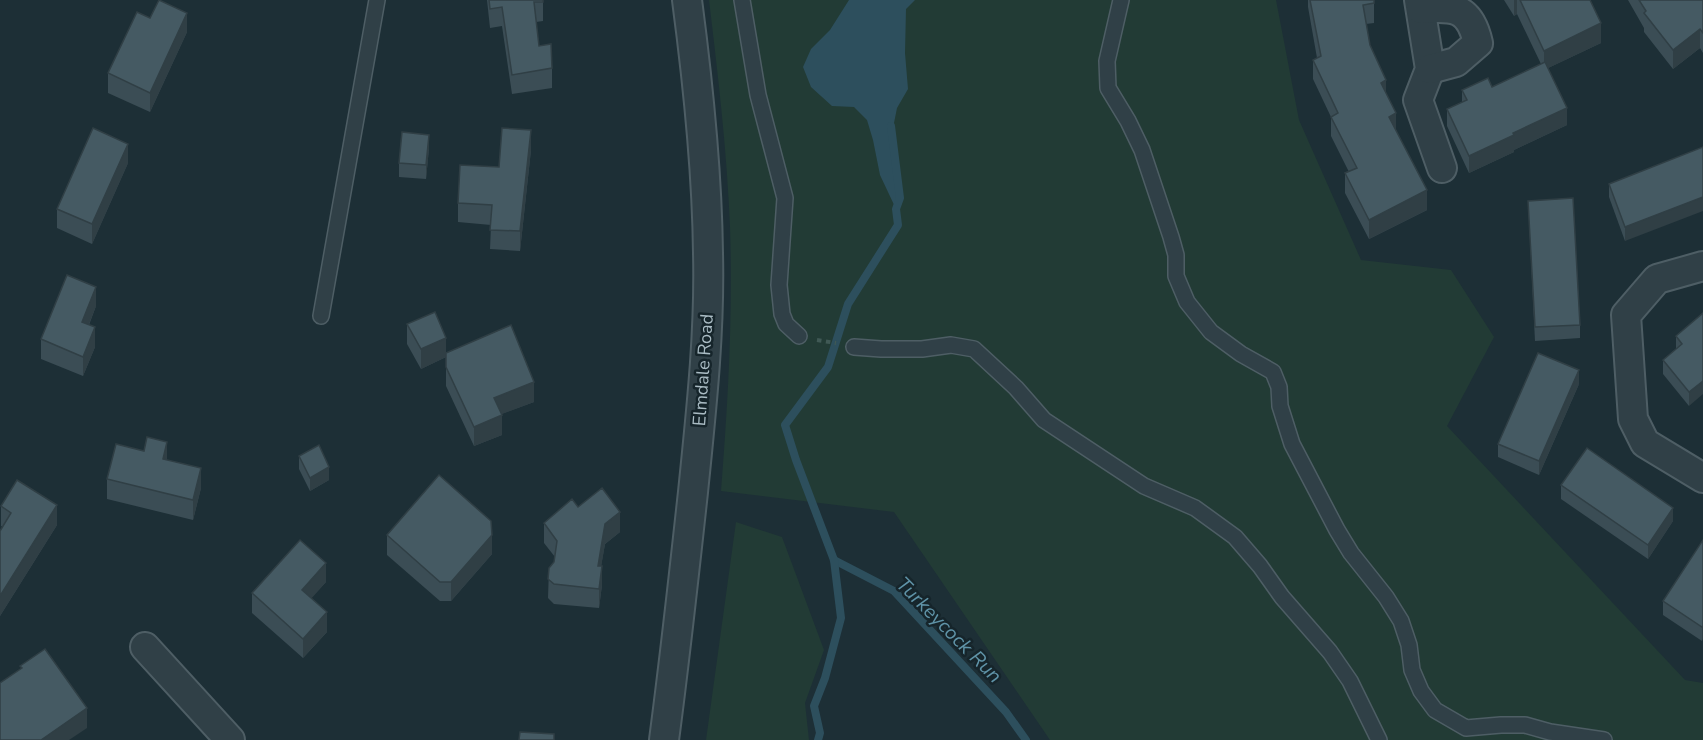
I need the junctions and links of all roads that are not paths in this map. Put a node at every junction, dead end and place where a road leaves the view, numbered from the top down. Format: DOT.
graph roads {
  1 [pos="377,0"];
  2 [pos="687,0"];
  3 [pos="742,0"];
  4 [pos="1121,0"];
  5 [pos="1420,5"];
  6 [pos="1430,69"];
  7 [pos="1442,168"];
  8 [pos="1703,266"];
  9 [pos="321,316"];
  10 [pos="799,336"];
  11 [pos="854,347"];
  12 [pos="1703,478"];
  13 [pos="145,647"];
  14 [pos="1552,736"];
  15 [pos="230,740"];
  16 [pos="664,740"];
  17 [pos="1379,740"];
  18 [pos="1604,740"];
  1 -- 9 [label="lane"];
  2 -- 16 [label="street, Elmdale Road"];
  3 -- 10 [label="lane"];
  4 -- 14 [label="lane"];
  5 -- 6 [label="street"];
  5 -- 6 [label="street"];
  6 -- 7 [label="street"];
  8 -- 12 [label="street"];
  11 -- 17 [label="lane"];
  13 -- 15 [label="street"];
  14 -- 18 [label="lane"];
}
